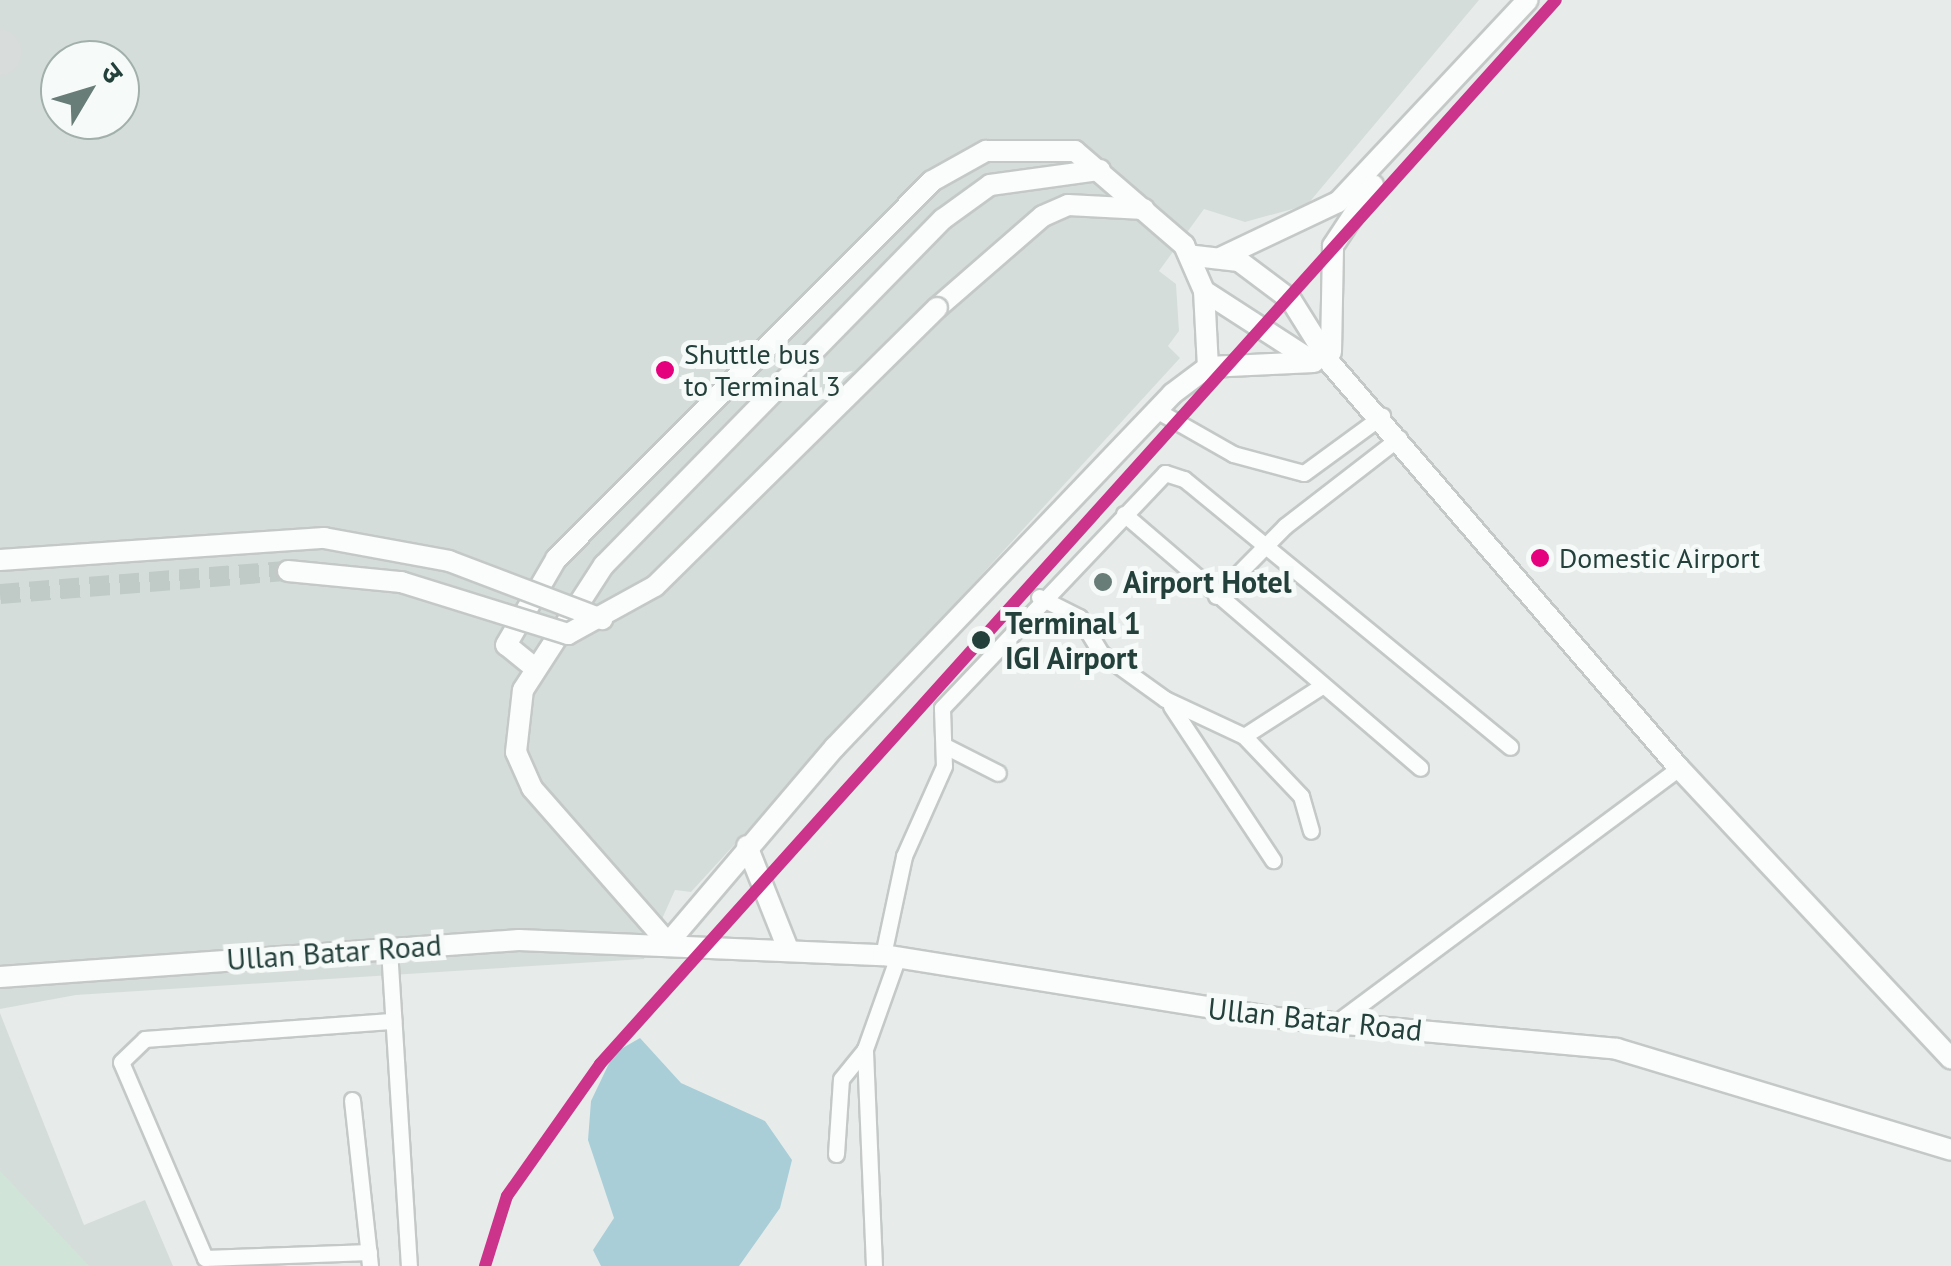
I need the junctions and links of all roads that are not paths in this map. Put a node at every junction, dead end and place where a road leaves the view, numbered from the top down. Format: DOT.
graph roads {
  1 [pos="1528,0"];
  2 [pos="1408,134"];
  3 [pos="1100,170"];
  4 [pos="1144,209"];
  5 [pos="1195,256"];
  6 [pos="1222,256"];
  7 [pos="1204,291"];
  8 [pos="1323,363"];
  9 [pos="1208,367"];
  10 [pos="1156,410"];
  11 [pos="1382,416"];
  12 [pos="1399,438"];
  13 [pos="1124,514"];
  14 [pos="1262,547"];
  15 [pos="0,560"];
  16 [pos="288,570"];
  17 [pos="1216,596"];
  18 [pos="1039,597"];
  19 [pos="602,619"];
  20 [pos="536,669"];
  21 [pos="1323,685"];
  22 [pos="1165,699"];
  23 [pos="1244,736"];
  24 [pos="1510,746"];
  25 [pos="946,747"];
  26 [pos="1420,768"];
  27 [pos="1679,768"];
  28 [pos="998,773"];
  29 [pos="1311,831"];
  30 [pos="747,846"];
  31 [pos="1273,860"];
  32 [pos="668,942"];
  33 [pos="389,949"];
  34 [pos="788,949"];
  35 [pos="890,957"];
  36 [pos="0,978"];
  37 [pos="393,1022"];
  38 [pos="1333,1025"];
  39 [pos="866,1049"];
  40 [pos="1951,1059"];
  41 [pos="352,1100"];
  42 [pos="1947,1147"];
  43 [pos="836,1154"];
  44 [pos="369,1259"];
  45 [pos="408,1266"];
  46 [pos="874,1266"];
  1 -- 2 [label="street"];
  2 -- 6 [label="street"];
  2 -- 8 [label="street"];
  3 -- 4 [label="street"];
  3 -- 20 [label="street"];
  3 -- 20 [label="street"];
  4 -- 5 [label="street"];
  4 -- 19 [label="street, bridge"];
  5 -- 6 [label="street"];
  5 -- 7 [label="street"];
  6 -- 8 [label="street"];
  7 -- 8 [label="street"];
  7 -- 9 [label="street"];
  8 -- 9 [label="street"];
  8 -- 11 [label="street"];
  9 -- 10 [label="street"];
  10 -- 11 [label="street"];
  10 -- 30 [label="street"];
  11 -- 12 [label="street"];
  12 -- 14 [label="street"];
  12 -- 27 [label="street"];
  13 -- 14 [label="street"];
  13 -- 17 [label="street"];
  13 -- 18 [label="street"];
  14 -- 17 [label="street"];
  14 -- 24 [label="street"];
  15 -- 19 [label="street, bridge"];
  16 -- 19 [label="street, bridge"];
  17 -- 21 [label="street"];
  18 -- 22 [label="street"];
  18 -- 25 [label="street"];
  20 -- 32 [label="street"];
  21 -- 23 [label="street"];
  21 -- 26 [label="street"];
  22 -- 23 [label="street"];
  22 -- 31 [label="street"];
  23 -- 29 [label="street"];
  25 -- 28 [label="street"];
  25 -- 35 [label="street"];
  27 -- 38 [label="street"];
  27 -- 40 [label="street"];
  30 -- 32 [label="street"];
  30 -- 34 [label="street"];
  32 -- 33 [label="street, Ullan Batar Road"];
  32 -- 34 [label="street, Ullan Batar Road"];
  33 -- 36 [label="street, Ullan Batar Road"];
  33 -- 37 [label="street"];
  34 -- 35 [label="street, Ullan Batar Road"];
  35 -- 38 [label="street, Ullan Batar Road"];
  35 -- 39 [label="street"];
  37 -- 44 [label="street"];
  37 -- 45 [label="street"];
  38 -- 42 [label="street, Ullan Batar Road"];
  39 -- 43 [label="street"];
  39 -- 46 [label="street"];
  41 -- 44 [label="street"];
}
